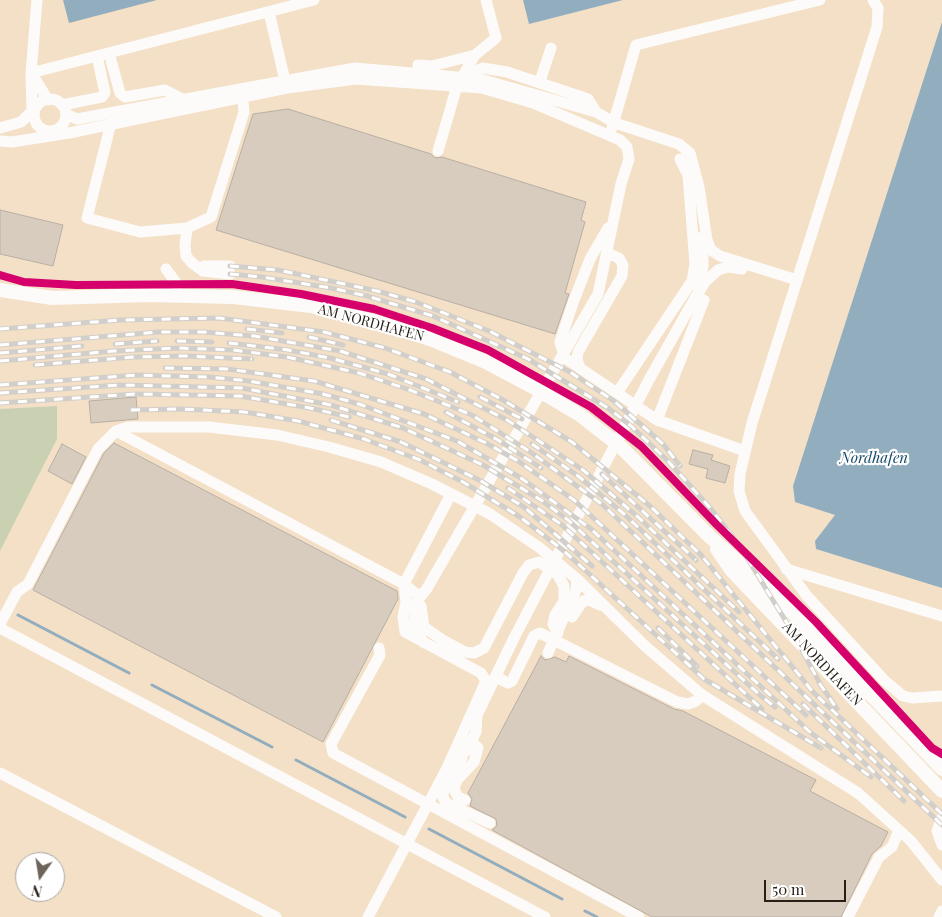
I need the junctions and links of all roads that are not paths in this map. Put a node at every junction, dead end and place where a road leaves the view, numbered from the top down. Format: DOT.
graph roads {
  1 [pos="36,0"];
  2 [pos="314,0"];
  3 [pos="486,0"];
  4 [pos="820,0"];
  5 [pos="873,0"];
  6 [pos="269,12"];
  7 [pos="551,48"];
  8 [pos="109,53"];
  9 [pos="475,55"];
  10 [pos="97,56"];
  11 [pos="355,68"];
  12 [pos="31,73"];
  13 [pos="460,81"];
  14 [pos="540,81"];
  15 [pos="286,84"];
  16 [pos="243,92"];
  17 [pos="182,99"];
  18 [pos="43,102"];
  19 [pos="596,112"];
  20 [pos="64,114"];
  21 [pos="615,123"];
  22 [pos="106,124"];
  23 [pos="41,127"];
  24 [pos="0,128"];
  25 [pos="0,133"];
  26 [pos="609,134"];
  27 [pos="0,141"];
  28 [pos="438,151"];
  29 [pos="680,159"];
  30 [pos="703,214"];
  31 [pos="614,218"];
  32 [pos="187,228"];
  33 [pos="607,253"];
  34 [pos="166,269"];
  35 [pos="230,270"];
  36 [pos="796,283"];
  37 [pos="0,290"];
  38 [pos="177,296"];
  39 [pos="699,299"];
  40 [pos="580,368"];
  41 [pos="617,393"];
  42 [pos="657,420"];
  43 [pos="116,432"];
  44 [pos="745,451"];
  45 [pos="452,494"];
  46 [pos="707,534"];
  47 [pos="786,569"];
  48 [pos="577,579"];
  49 [pos="404,584"];
  50 [pos="424,592"];
  51 [pos="605,608"];
  52 [pos="942,616"];
  53 [pos="0,624"];
  54 [pos="0,628"];
  55 [pos="557,636"];
  56 [pos="424,643"];
  57 [pos="379,648"];
  58 [pos="548,653"];
  59 [pos="507,655"];
  60 [pos="481,673"];
  61 [pos="495,680"];
  62 [pos="702,695"];
  63 [pos="942,696"];
  64 [pos="468,746"];
  65 [pos="447,768"];
  66 [pos="942,769"];
  67 [pos="0,773"];
  68 [pos="942,791"];
  69 [pos="465,800"];
  70 [pos="427,805"];
  71 [pos="942,818"];
  72 [pos="490,823"];
  73 [pos="899,830"];
  74 [pos="406,844"];
  75 [pos="942,845"];
  76 [pos="942,880"];
  77 [pos="942,911"];
  78 [pos="276,917"];
  79 [pos="368,917"];
  80 [pos="545,917"];
  81 [pos="639,917"];
  82 [pos="848,917"];
  83 [pos="939,917"];
  1 -- 12 [label="lane"];
  2 -- 6 [label="lane"];
  3 -- 9 [label="lane"];
  4 -- 21 [label="lane"];
  5 -- 36 [label="lane"];
  6 -- 8 [label="lane"];
  6 -- 15 [label="lane"];
  7 -- 14 [label="lane"];
  8 -- 10 [label="lane"];
  8 -- 17 [label="lane"];
  9 -- 11 [label="lane"];
  9 -- 13 [label="lane"];
  10 -- 12 [label="lane"];
  10 -- 20 [label="lane"];
  11 -- 13 [label="lane"];
  11 -- 15 [label="lane"];
  12 -- 18 [label="lane"];
  12 -- 24 [label="lane"];
  13 -- 14 [label="lane"];
  13 -- 15 [label="lane"];
  13 -- 19 [label="lane"];
  13 -- 26 [label="lane"];
  13 -- 28 [label="lane"];
  14 -- 19 [label="lane"];
  15 -- 16 [label="lane"];
  16 -- 17 [label="lane"];
  16 -- 22 [label="lane"];
  16 -- 32 [label="lane"];
  17 -- 20 [label="lane"];
  18 -- 20 [label="lane"];
  18 -- 23 [label="lane"];
  19 -- 21 [label="lane"];
  20 -- 22 [label="lane"];
  20 -- 23 [label="lane"];
  21 -- 26 [label="lane"];
  21 -- 30 [label="lane"];
  22 -- 27 [label="lane"];
  22 -- 32 [label="lane"];
  23 -- 25 [label="lane"];
  23 -- 27 [label="lane"];
  26 -- 31 [label="lane"];
  29 -- 41 [label="lane"];
  30 -- 36 [label="lane"];
  30 -- 39 [label="lane"];
  31 -- 33 [label="lane"];
  31 -- 40 [label="lane"];
  32 -- 35 [label="lane"];
  33 -- 40 [label="lane"];
  33 -- 50 [label="lane"];
  34 -- 38 [label="lane"];
  36 -- 39 [label="lane"];
  36 -- 44 [label="lane"];
  37 -- 38 [label="main road, AM NORDHAFEN"];
  38 -- 46 [label="main road, AM NORDHAFEN"];
  39 -- 42 [label="lane"];
  39 -- 59 [label="lane"];
  40 -- 41 [label="lane"];
  41 -- 42 [label="lane"];
  42 -- 44 [label="lane"];
  43 -- 45 [label="lane"];
  43 -- 49 [label="lane"];
  43 -- 53 [label="lane"];
  44 -- 47 [label="lane"];
  45 -- 48 [label="lane"];
  45 -- 49 [label="lane"];
  46 -- 66 [label="main road, AM NORDHAFEN"];
  46 -- 68 [label="main road, AM NORDHAFEN"];
  47 -- 52 [label="lane"];
  47 -- 63 [label="lane"];
  48 -- 51 [label="lane"];
  48 -- 55 [label="lane"];
  49 -- 50 [label="lane"];
  49 -- 56 [label="lane"];
  50 -- 55 [label="lane"];
  50 -- 56 [label="lane"];
  51 -- 55 [label="lane"];
  51 -- 62 [label="lane"];
  54 -- 74 [label="lane"];
  55 -- 58 [label="lane"];
  55 -- 61 [label="lane"];
  55 -- 62 [label="lane"];
  56 -- 60 [label="lane"];
  57 -- 70 [label="lane"];
  59 -- 60 [label="lane"];
  59 -- 61 [label="lane"];
  60 -- 65 [label="lane"];
  61 -- 64 [label="lane"];
  62 -- 73 [label="lane"];
  64 -- 65 [label="lane"];
  64 -- 69 [label="lane"];
  64 -- 72 [label="lane"];
  65 -- 70 [label="lane"];
  67 -- 78 [label="lane"];
  70 -- 74 [label="lane"];
  70 -- 81 [label="lane"];
  71 -- 75 [label="lane"];
  73 -- 76 [label="lane"];
  73 -- 82 [label="lane"];
  74 -- 79 [label="lane"];
  74 -- 80 [label="lane"];
  77 -- 83 [label="lane"];
}
